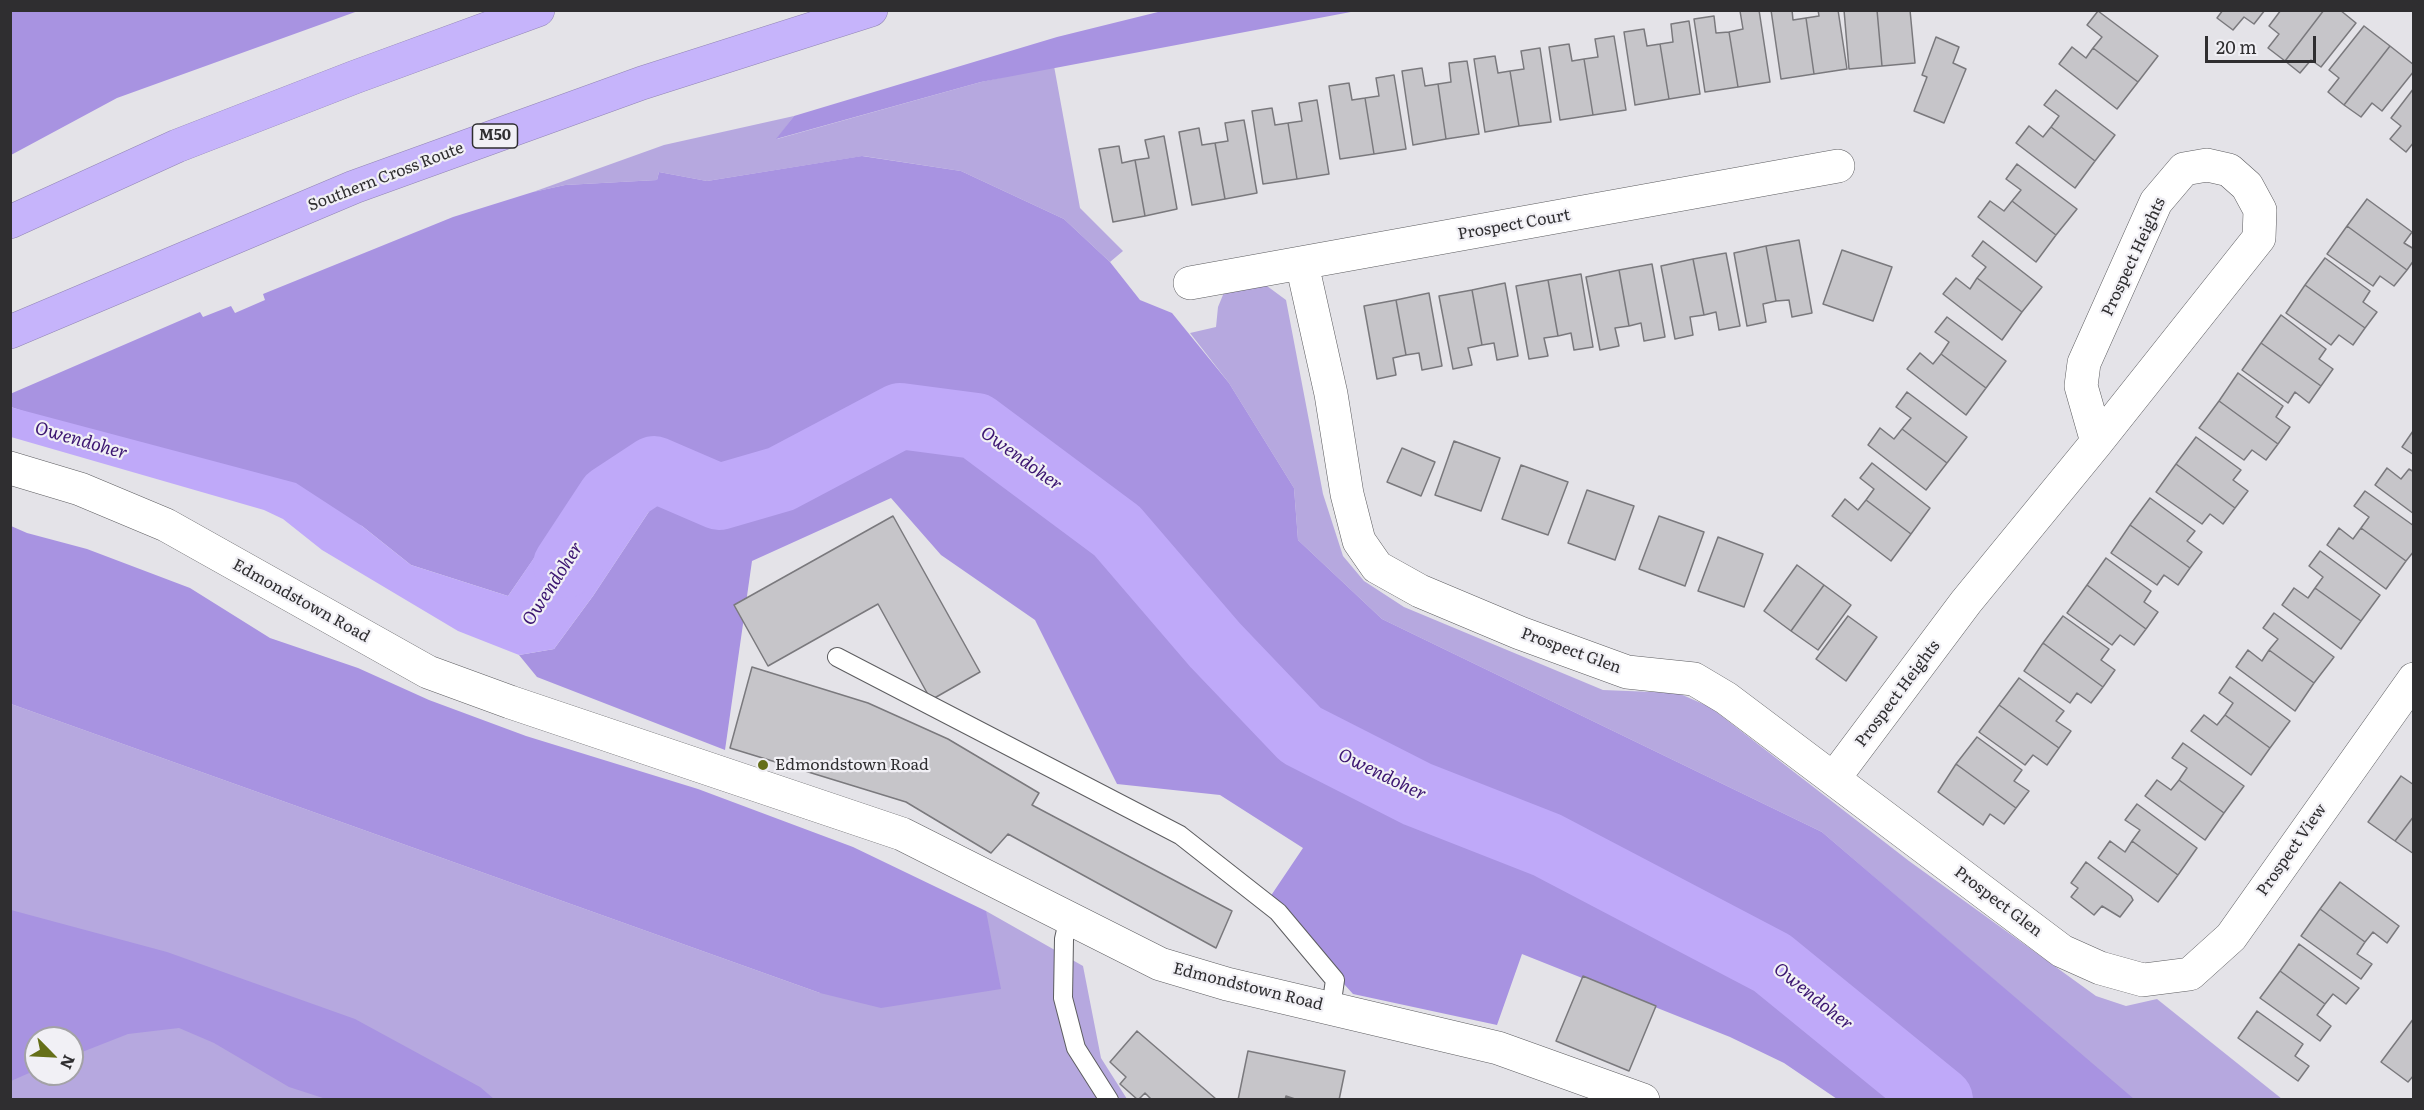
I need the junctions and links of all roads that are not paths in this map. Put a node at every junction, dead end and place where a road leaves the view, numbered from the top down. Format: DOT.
graph roads {
  1 [pos="538,10"];
  2 [pos="872,10"];
  3 [pos="1838,166"];
  4 [pos="18,219"];
  5 [pos="1302,264"];
  6 [pos="1190,283"];
  7 [pos="10,332"];
  8 [pos="2097,442"];
  9 [pos="10,468"];
  10 [pos="837,657"];
  11 [pos="2413,682"];
  12 [pos="1834,778"];
  13 [pos="1069,917"];
  14 [pos="2143,980"];
  15 [pos="1331,1008"];
  16 [pos="1109,1100"];
  17 [pos="1643,1100"];
  1 -- 4 [label="highway"];
  2 -- 7 [label="highway, Southern Cross Route / M50"];
  3 -- 5 [label="street, Prospect Court"];
  5 -- 6 [label="street, Prospect Court"];
  5 -- 12 [label="street, Prospect Glen"];
  8 -- 8 [label="street, Prospect Heights"];
  8 -- 12 [label="street, Prospect Heights"];
  9 -- 13 [label="street, Edmondstown Road"];
  10 -- 15 [label="lane"];
  11 -- 14 [label="street, Prospect View"];
  12 -- 14 [label="street, Prospect Glen"];
  13 -- 15 [label="street, Edmondstown Road"];
  13 -- 16 [label="lane"];
  15 -- 17 [label="street, Edmondstown Road"];
}
